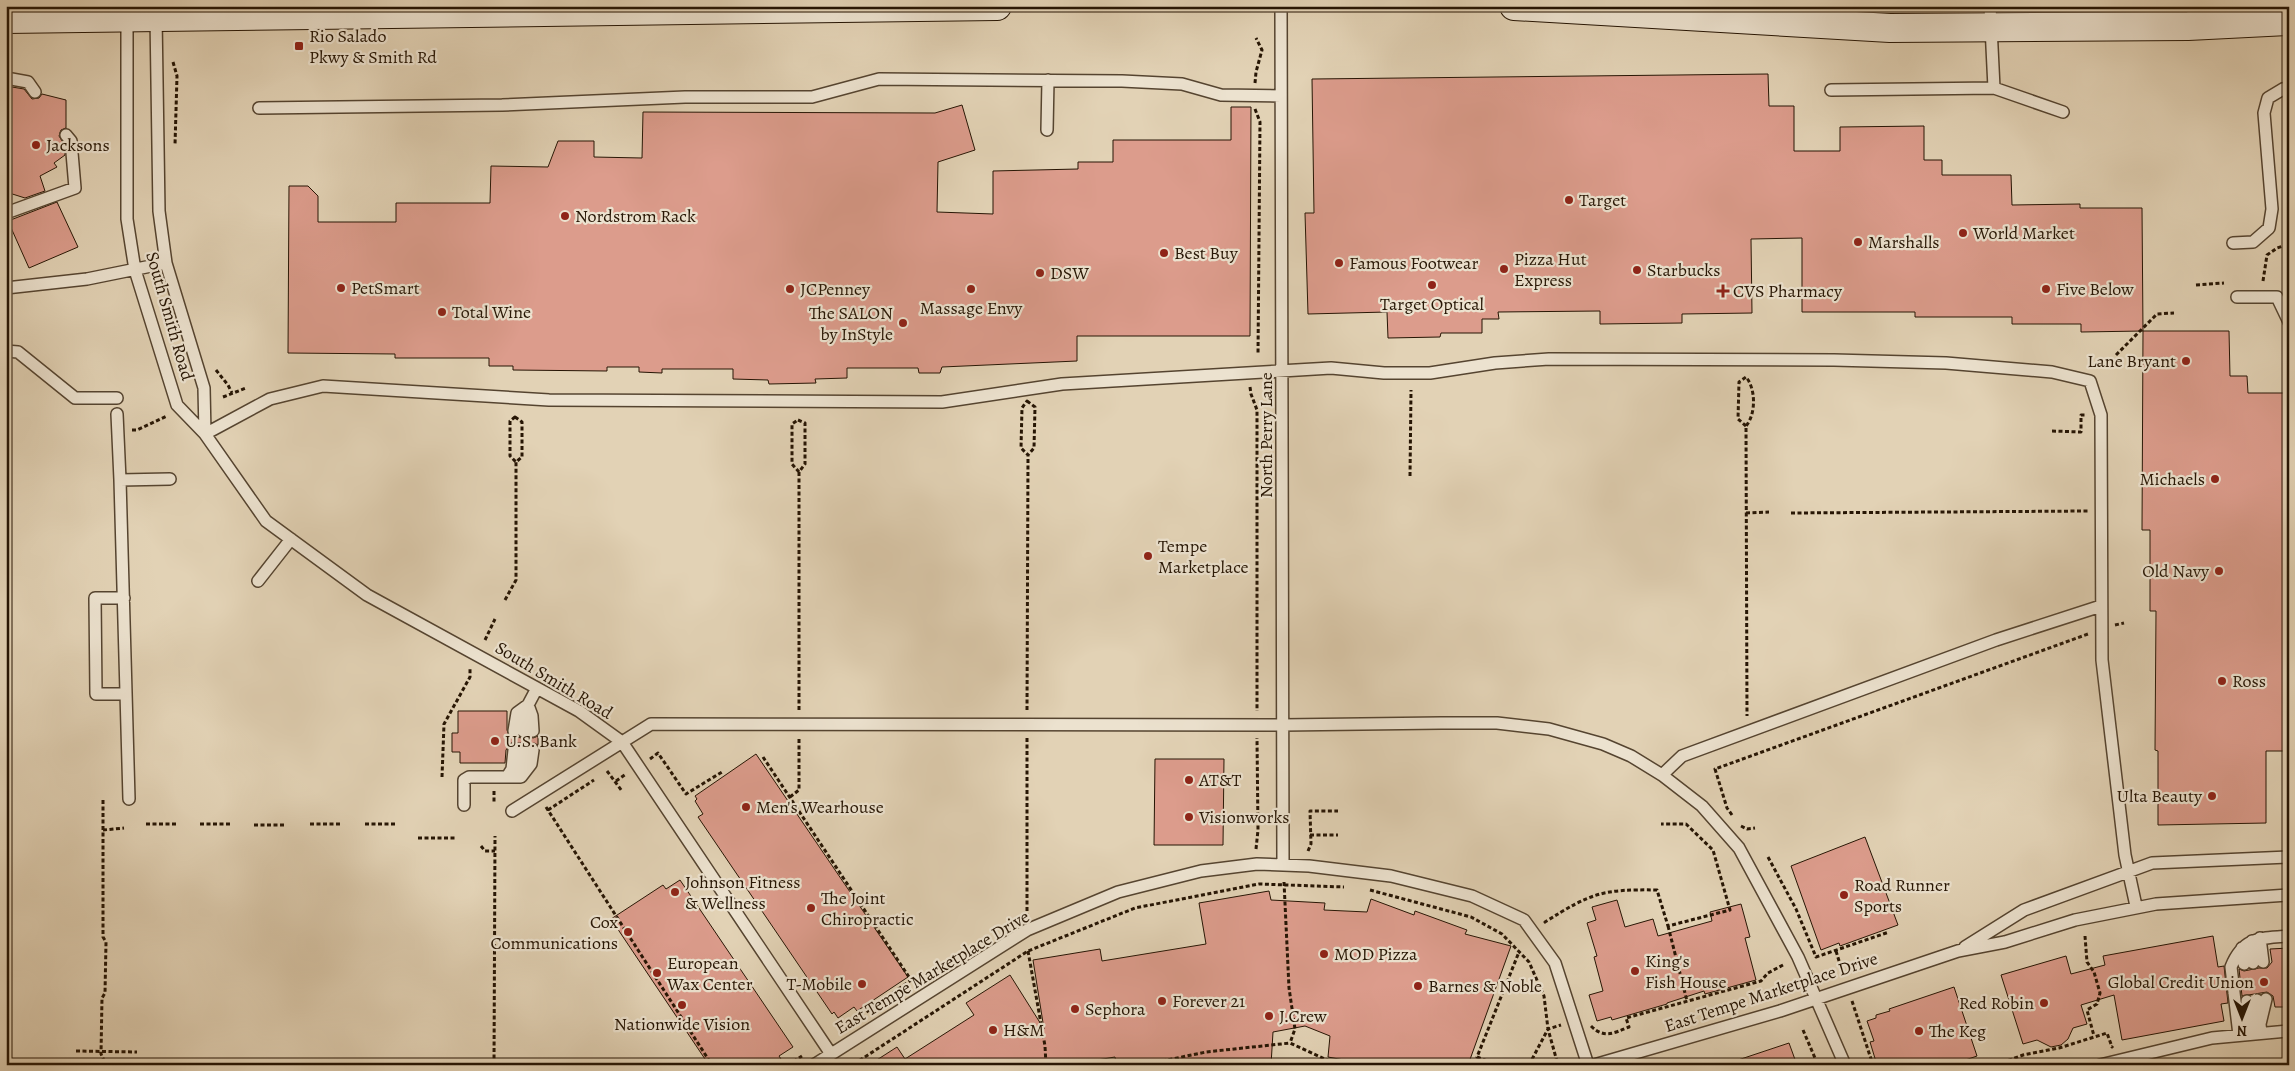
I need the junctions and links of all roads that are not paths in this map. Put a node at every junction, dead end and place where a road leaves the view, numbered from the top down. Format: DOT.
graph roads {
  1 [pos="996,6"];
  2 [pos="1281,6"];
  3 [pos="1514,6"];
  4 [pos="683,8"];
  5 [pos="156,17"];
  6 [pos="1991,17"];
  7 [pos="127,18"];
  8 [pos="6,20"];
  9 [pos="2289,21"];
  10 [pos="6,78"];
  11 [pos="1048,80"];
  12 [pos="1994,88"];
  13 [pos="2289,88"];
  14 [pos="1831,90"];
  15 [pos="35,92"];
  16 [pos="1281,96"];
  17 [pos="259,108"];
  18 [pos="2063,112"];
  19 [pos="1047,130"];
  20 [pos="66,135"];
  21 [pos="6,213"];
  22 [pos="2233,243"];
  23 [pos="166,263"];
  24 [pos="135,270"];
  25 [pos="6,288"];
  26 [pos="2237,296"];
  27 [pos="2283,296"];
  28 [pos="2289,322"];
  29 [pos="6,351"];
  30 [pos="1283,372"];
  31 [pos="117,398"];
  32 [pos="118,414"];
  33 [pos="205,434"];
  34 [pos="170,479"];
  35 [pos="120,480"];
  36 [pos="291,539"];
  37 [pos="258,581"];
  38 [pos="124,598"];
  39 [pos="2101,606"];
  40 [pos="537,688"];
  41 [pos="125,694"];
  42 [pos="1283,725"];
  43 [pos="523,731"];
  44 [pos="622,742"];
  45 [pos="1662,774"];
  46 [pos="510,777"];
  47 [pos="129,799"];
  48 [pos="464,805"];
  49 [pos="512,810"];
  50 [pos="2289,857"];
  51 [pos="1283,864"];
  52 [pos="2128,872"];
  53 [pos="2289,895"];
  54 [pos="2136,906"];
  55 [pos="2289,936"];
  56 [pos="2252,942"];
  57 [pos="1958,950"];
  58 [pos="1816,998"];
  59 [pos="2289,1031"];
  60 [pos="2251,1034"];
  61 [pos="831,1054"];
  62 [pos="814,1065"];
  63 [pos="1588,1065"];
  64 [pos="1594,1065"];
  65 [pos="1845,1065"];
  66 [pos="2100,1065"];
  1 -- 4 [label="main road"];
  2 -- 16 [label="lane, North Perry Lane"];
  3 -- 6 [label="main road"];
  4 -- 5 [label="main road"];
  5 -- 7 [label="main road"];
  5 -- 23 [label="lane, South Smith Road"];
  6 -- 9 [label="main road"];
  6 -- 12 [label="lane"];
  7 -- 8 [label="main road"];
  7 -- 24 [label="lane, South Smith Road"];
  10 -- 15 [label="lane"];
  11 -- 16 [label="lane"];
  11 -- 17 [label="lane"];
  11 -- 19 [label="lane"];
  12 -- 14 [label="lane"];
  12 -- 18 [label="lane"];
  13 -- 22 [label="lane"];
  16 -- 30 [label="lane, North Perry Lane"];
  20 -- 21 [label="lane"];
  23 -- 24 [label="lane"];
  23 -- 33 [label="lane, South Smith Road"];
  24 -- 25 [label="lane"];
  24 -- 33 [label="lane, South Smith Road"];
  26 -- 27 [label="lane"];
  27 -- 28 [label="lane"];
  29 -- 31 [label="lane"];
  30 -- 33 [label="lane"];
  30 -- 39 [label="lane"];
  30 -- 42 [label="lane, North Perry Lane"];
  32 -- 35 [label="lane"];
  33 -- 36 [label="lane, South Smith Road"];
  34 -- 35 [label="lane"];
  35 -- 38 [label="lane"];
  36 -- 37 [label="lane"];
  36 -- 40 [label="lane, South Smith Road"];
  38 -- 41 [label="lane"];
  38 -- 41 [label="lane"];
  39 -- 45 [label="lane"];
  39 -- 52 [label="lane"];
  40 -- 43 [label="lane"];
  40 -- 44 [label="lane, South Smith Road"];
  41 -- 47 [label="lane"];
  42 -- 44 [label="lane"];
  42 -- 45 [label="lane"];
  42 -- 51 [label="lane, North Perry Lane"];
  44 -- 49 [label="lane"];
  44 -- 61 [label="lane, South Smith Road"];
  45 -- 58 [label="lane"];
  46 -- 46 [label="lane"];
  46 -- 48 [label="lane"];
  50 -- 52 [label="lane, East Tempe Marketplace Drive"];
  51 -- 61 [label="lane, East Tempe Marketplace Drive"];
  51 -- 63 [label="lane, East Tempe Marketplace Drive"];
  52 -- 54 [label="lane"];
  52 -- 57 [label="lane, East Tempe Marketplace Drive"];
  53 -- 54 [label="lane, East Tempe Marketplace Drive"];
  54 -- 57 [label="lane, East Tempe Marketplace Drive"];
  55 -- 56 [label="lane"];
  56 -- 56 [label="lane"];
  56 -- 60 [label="lane"];
  57 -- 58 [label="lane, East Tempe Marketplace Drive"];
  58 -- 64 [label="lane, East Tempe Marketplace Drive"];
  58 -- 65 [label="lane"];
  59 -- 60 [label="lane"];
  60 -- 60 [label="lane"];
  60 -- 66 [label="lane"];
  61 -- 62 [label="lane, East Tempe Marketplace Drive"];
}
